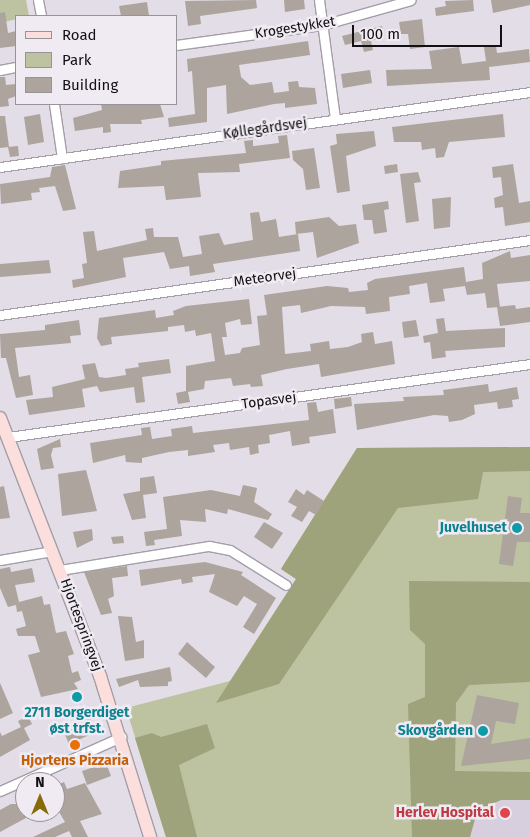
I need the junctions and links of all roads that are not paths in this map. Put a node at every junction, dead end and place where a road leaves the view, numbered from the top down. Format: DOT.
graph roads {
  1 [pos="38,0"];
  2 [pos="319,0"];
  3 [pos="411,0"];
  4 [pos="40,15"];
  5 [pos="322,25"];
  6 [pos="178,45"];
  7 [pos="15,67"];
  8 [pos="0,70"];
  9 [pos="530,92"];
  10 [pos="54,105"];
  11 [pos="335,119"];
  12 [pos="62,158"];
  13 [pos="0,167"];
  14 [pos="530,240"];
  15 [pos="0,315"];
  16 [pos="530,364"];
  17 [pos="0,418"];
  18 [pos="8,437"];
  19 [pos="52,550"];
  20 [pos="0,560"];
  21 [pos="60,570"];
  22 [pos="286,585"];
  23 [pos="121,737"];
  24 [pos="0,791"];
  25 [pos="149,837"];
  1 -- 4 [label="street"];
  2 -- 5 [label="street"];
  3 -- 5 [label="street, Krogestykket"];
  5 -- 6 [label="street, Krogestykket"];
  5 -- 11 [label="street"];
  7 -- 8 [label="street"];
  9 -- 11 [label="street, Køllegårdsvej"];
  10 -- 12 [label="street"];
  11 -- 12 [label="street, Køllegårdsvej"];
  12 -- 13 [label="street, Køllegårdsvej"];
  14 -- 15 [label="street, Meteorvej"];
  16 -- 18 [label="street, Topasvej"];
  17 -- 18 [label="street, Hjortespringvej"];
  18 -- 19 [label="street, Hjortespringvej"];
  19 -- 20 [label="street"];
  19 -- 21 [label="street, Hjortespringvej"];
  21 -- 22 [label="street"];
  21 -- 23 [label="street, Hjortespringvej"];
  23 -- 24 [label="street"];
  23 -- 25 [label="street, Hjortespringvej"];
}
